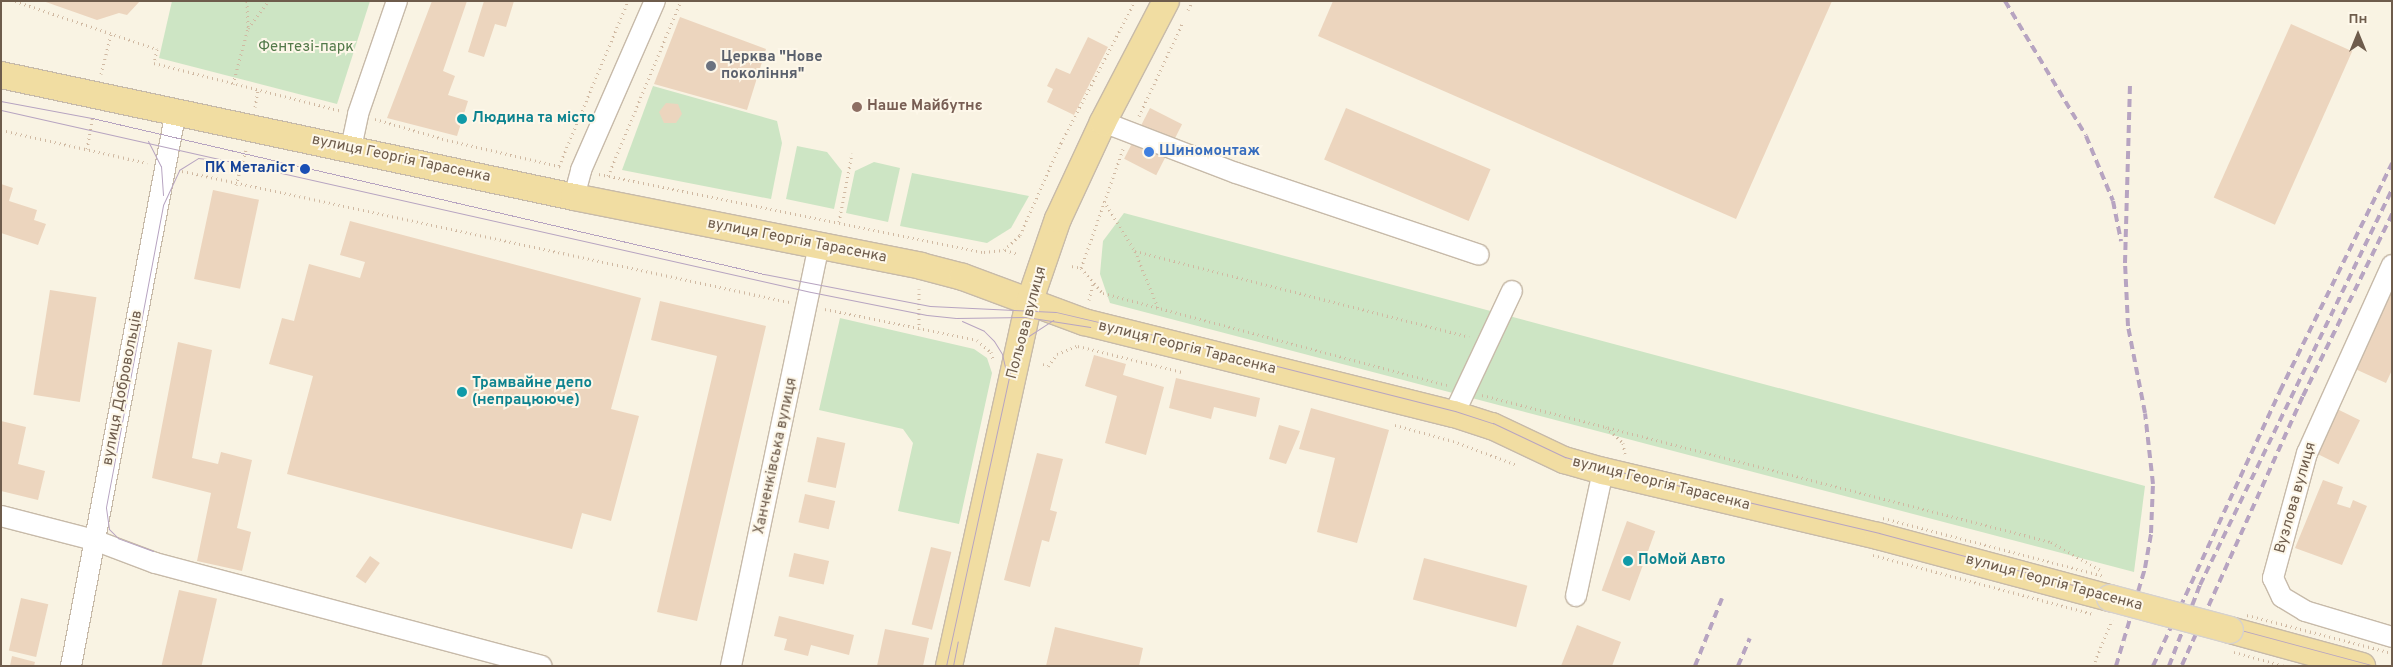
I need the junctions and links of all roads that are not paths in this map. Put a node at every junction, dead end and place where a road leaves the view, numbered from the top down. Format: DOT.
graph roads {
  1 [pos="397,1"];
  2 [pos="655,1"];
  3 [pos="1166,1"];
  4 [pos="1,75"];
  5 [pos="176,111"];
  6 [pos="1104,122"];
  7 [pos="351,148"];
  8 [pos="574,197"];
  9 [pos="819,245"];
  10 [pos="1479,255"];
  11 [pos="2392,265"];
  12 [pos="1512,291"];
  13 [pos="1030,303"];
  14 [pos="1454,414"];
  15 [pos="1602,472"];
  16 [pos="1,516"];
  17 [pos="94,540"];
  18 [pos="1576,596"];
  19 [pos="2392,637"];
  20 [pos="71,666"];
  21 [pos="542,666"];
  22 [pos="731,666"];
  23 [pos="949,666"];
  24 [pos="2362,666"];
  1 -- 7 [label="street"];
  2 -- 8 [label="street"];
  3 -- 6 [label="main road, Польова вулиця"];
  4 -- 5 [label="main road, вулиця Георгія Тарасенка"];
  5 -- 7 [label="main road, вулиця Георгія Тарасенка"];
  5 -- 17 [label="street, вулиця Добровольців"];
  6 -- 10 [label="street"];
  6 -- 13 [label="main road, Польова вулиця"];
  7 -- 8 [label="main road, вулиця Георгія Тарасенка"];
  8 -- 9 [label="main road, вулиця Георгія Тарасенка"];
  9 -- 13 [label="main road, вулиця Георгія Тарасенка"];
  9 -- 22 [label="street, Ханченківська вулиця"];
  11 -- 19 [label="street, Вузлова вулиця"];
  12 -- 14 [label="street"];
  13 -- 14 [label="main road, вулиця Георгія Тарасенка"];
  13 -- 23 [label="main road, Польова вулиця"];
  14 -- 15 [label="main road, вулиця Георгія Тарасенка"];
  15 -- 18 [label="street"];
  15 -- 24 [label="main road, вулиця Георгія Тарасенка, bridge"];
  16 -- 17 [label="street"];
  17 -- 20 [label="street, вулиця Добровольців"];
  17 -- 21 [label="street"];
}
